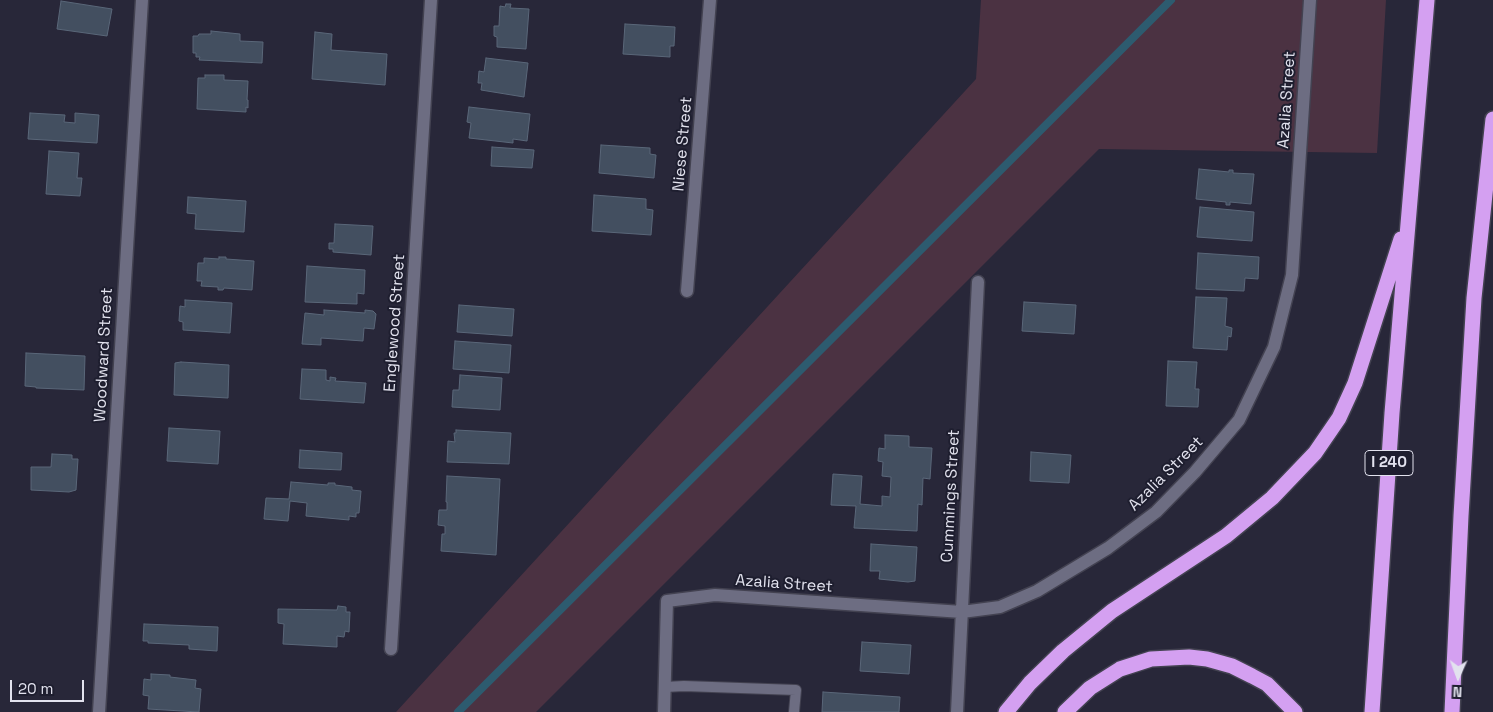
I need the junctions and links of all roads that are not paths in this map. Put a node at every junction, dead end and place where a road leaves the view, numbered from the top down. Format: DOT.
graph roads {
  1 [pos="142,0"];
  2 [pos="432,0"];
  3 [pos="710,0"];
  4 [pos="1310,0"];
  5 [pos="1427,0"];
  6 [pos="1493,119"];
  7 [pos="1409,213"];
  8 [pos="978,282"];
  9 [pos="687,291"];
  10 [pos="962,612"];
  11 [pos="391,648"];
  12 [pos="664,688"];
  13 [pos="99,712"];
  14 [pos="664,712"];
  15 [pos="794,712"];
  16 [pos="958,712"];
  17 [pos="1006,712"];
  18 [pos="1065,712"];
  19 [pos="1295,712"];
  20 [pos="1372,712"];
  21 [pos="1452,712"];
  1 -- 13 [label="street, Woodward Street"];
  2 -- 11 [label="street, Englewood Street"];
  3 -- 9 [label="street, Niese Street"];
  4 -- 10 [label="street, Azalia Street"];
  5 -- 7 [label="highway, I 240"];
  6 -- 21 [label="highway"];
  7 -- 17 [label="highway"];
  7 -- 20 [label="highway, I 240"];
  8 -- 10 [label="street, Cummings Street"];
  10 -- 12 [label="street, Azalia Street"];
  10 -- 16 [label="street, Cummings Street"];
  12 -- 14 [label="street"];
  12 -- 15 [label="lane"];
  18 -- 19 [label="highway"];
}
